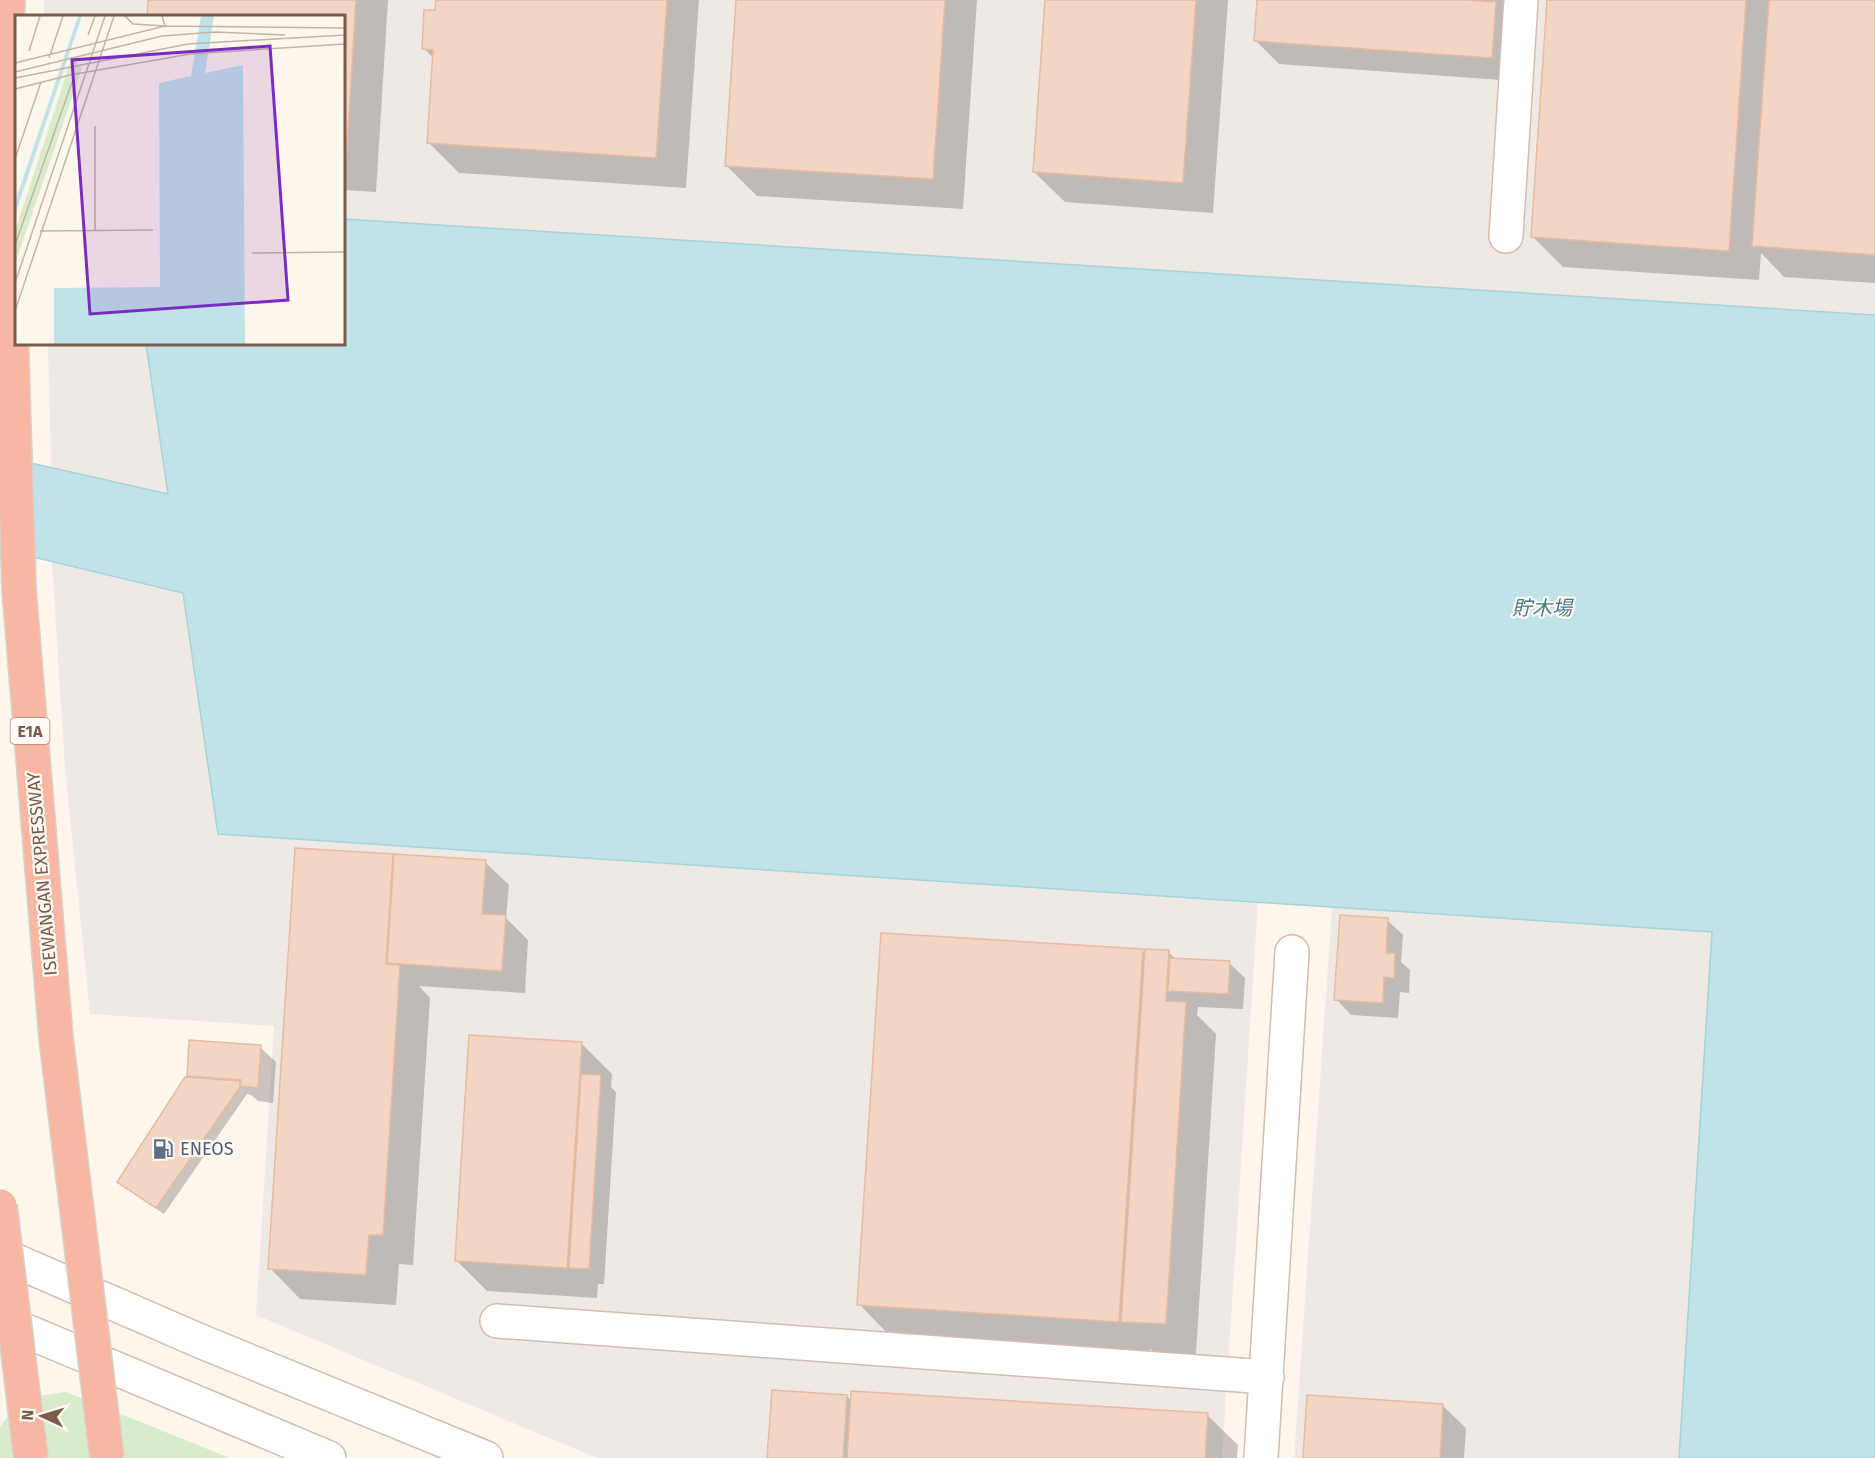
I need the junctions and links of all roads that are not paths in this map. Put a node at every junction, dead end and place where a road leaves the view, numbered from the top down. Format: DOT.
graph roads {
  1 [pos="8,0"];
  2 [pos="1521,0"];
  3 [pos="1506,236"];
  4 [pos="1292,952"];
  5 [pos="0,1206"];
  6 [pos="0,1254"];
  7 [pos="0,1320"];
  8 [pos="497,1321"];
  9 [pos="1267,1377"];
  10 [pos="31,1458"];
  11 [pos="106,1458"];
  12 [pos="328,1458"];
  13 [pos="486,1458"];
  14 [pos="1261,1458"];
  1 -- 11 [label="highway, ISEWANGAN EXPRESSWAY / E1A, bridge"];
  2 -- 3 [label="street"];
  4 -- 9 [label="street"];
  5 -- 10 [label="highway, bridge"];
  6 -- 13 [label="street"];
  7 -- 12 [label="street"];
  8 -- 9 [label="street"];
  9 -- 14 [label="street"];
}
